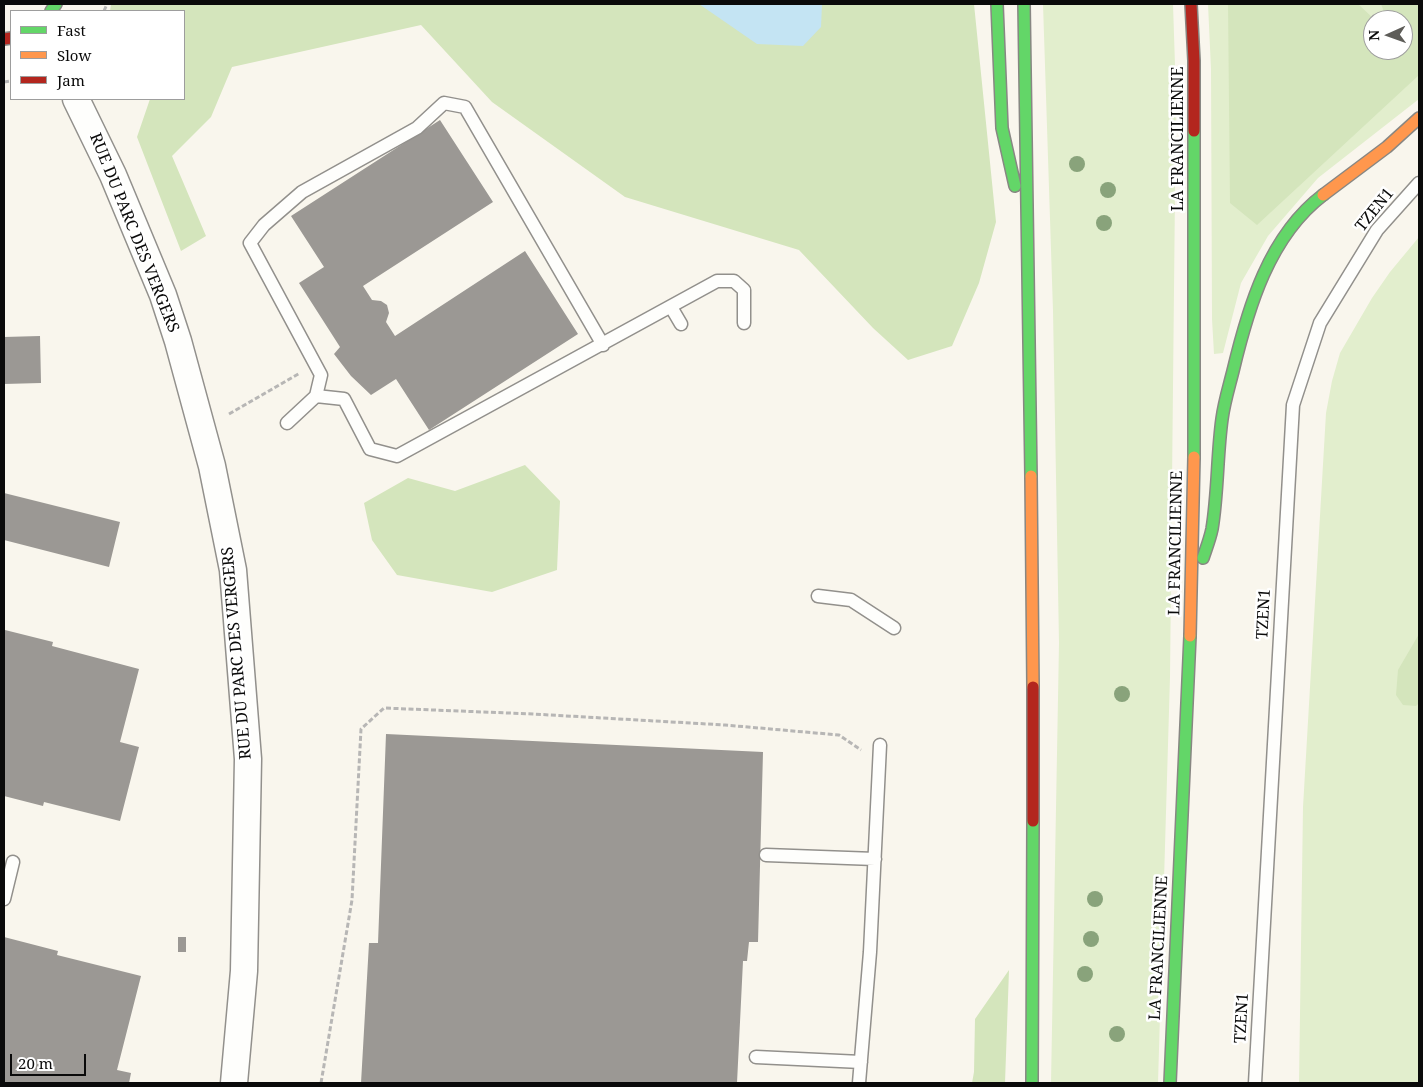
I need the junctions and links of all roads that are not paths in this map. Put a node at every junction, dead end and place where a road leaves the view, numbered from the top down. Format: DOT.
graph roads {
  1 [pos="997,4"];
  2 [pos="1024,4"];
  3 [pos="1191,4"];
  4 [pos="76,100"];
  5 [pos="1419,118"];
  6 [pos="1419,183"];
  7 [pos="1028,245"];
  8 [pos="671,307"];
  9 [pos="744,323"];
  10 [pos="681,324"];
  11 [pos="603,345"];
  12 [pos="316,396"];
  13 [pos="287,422"];
  14 [pos="818,596"];
  15 [pos="1192,596"];
  16 [pos="894,628"];
  17 [pos="880,745"];
  18 [pos="766,855"];
  19 [pos="875,859"];
  20 [pos="13,862"];
  21 [pos="4,899"];
  22 [pos="756,1057"];
  23 [pos="861,1062"];
  24 [pos="234,1083"];
  25 [pos="859,1083"];
  26 [pos="1032,1083"];
  27 [pos="1170,1083"];
  28 [pos="1255,1083"];
  1 -- 7 [label="main road"];
  2 -- 7 [label="main road"];
  3 -- 15 [label="main road, LA FRANCILIENNE"];
  4 -- 24 [label="street, RUE DU PARC DES VERGERS"];
  5 -- 15 [label="main road"];
  6 -- 28 [label="lane, TZEN1"];
  7 -- 26 [label="main road"];
  8 -- 9 [label="lane"];
  8 -- 10 [label="lane"];
  8 -- 11 [label="lane"];
  11 -- 12 [label="lane"];
  11 -- 12 [label="lane"];
  12 -- 13 [label="lane"];
  14 -- 16 [label="lane"];
  15 -- 27 [label="main road, LA FRANCILIENNE"];
  17 -- 19 [label="lane"];
  18 -- 19 [label="lane"];
  19 -- 23 [label="lane"];
  20 -- 21 [label="lane"];
  22 -- 23 [label="lane"];
  23 -- 25 [label="lane"];
}
